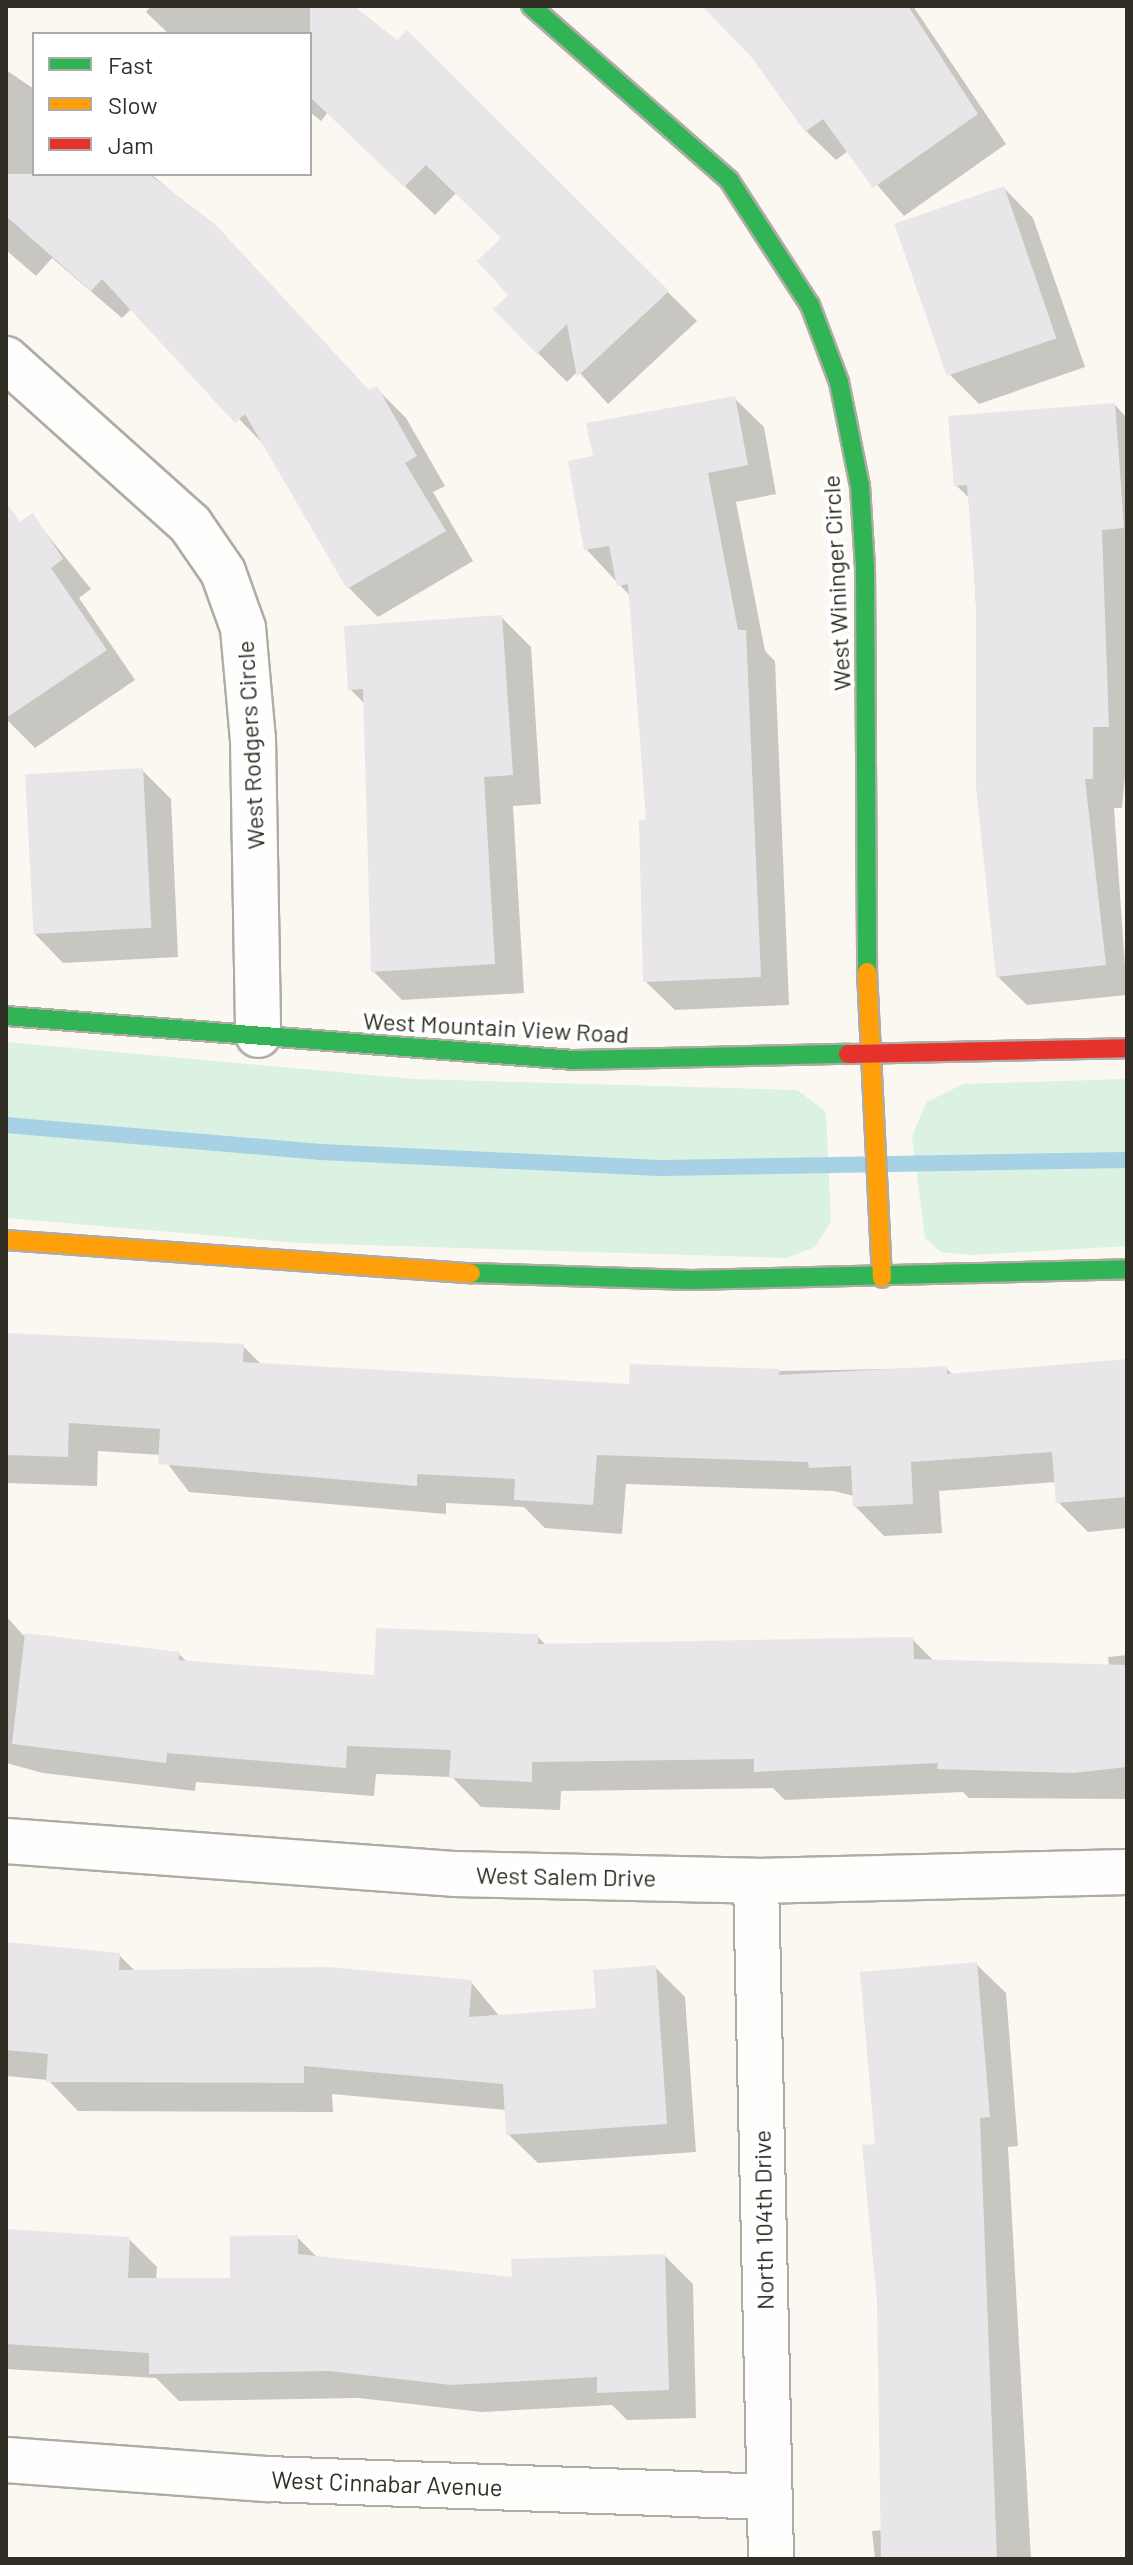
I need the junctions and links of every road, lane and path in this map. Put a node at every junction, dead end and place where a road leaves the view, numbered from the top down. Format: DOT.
graph roads {
  1 [pos="531,6"];
  2 [pos="6,359"];
  3 [pos="6,1016"];
  4 [pos="258,1035"];
  5 [pos="1127,1048"];
  6 [pos="867,1058"];
  7 [pos="6,1240"];
  8 [pos="1127,1269"];
  9 [pos="882,1278"];
  10 [pos="6,1841"];
  11 [pos="1127,1872"];
  12 [pos="756,1881"];
  13 [pos="6,2460"];
  14 [pos="769,2497"];
  15 [pos="771,2559"];
  1 -- 6 [label="street, West Wininger Circle"];
  2 -- 4 [label="street, West Rodgers Circle"];
  3 -- 4 [label="street, West Mountain View Road"];
  4 -- 6 [label="street, West Mountain View Road"];
  5 -- 6 [label="street, West Mountain View Road"];
  6 -- 9 [label="street, West Wininger Circle"];
  7 -- 9 [label="street"];
  8 -- 9 [label="street"];
  10 -- 12 [label="street, West Salem Drive"];
  11 -- 12 [label="street, West Salem Drive"];
  12 -- 14 [label="street, North 104th Drive"];
  13 -- 14 [label="street, West Cinnabar Avenue"];
  14 -- 15 [label="street, North 104th Drive"];
}
